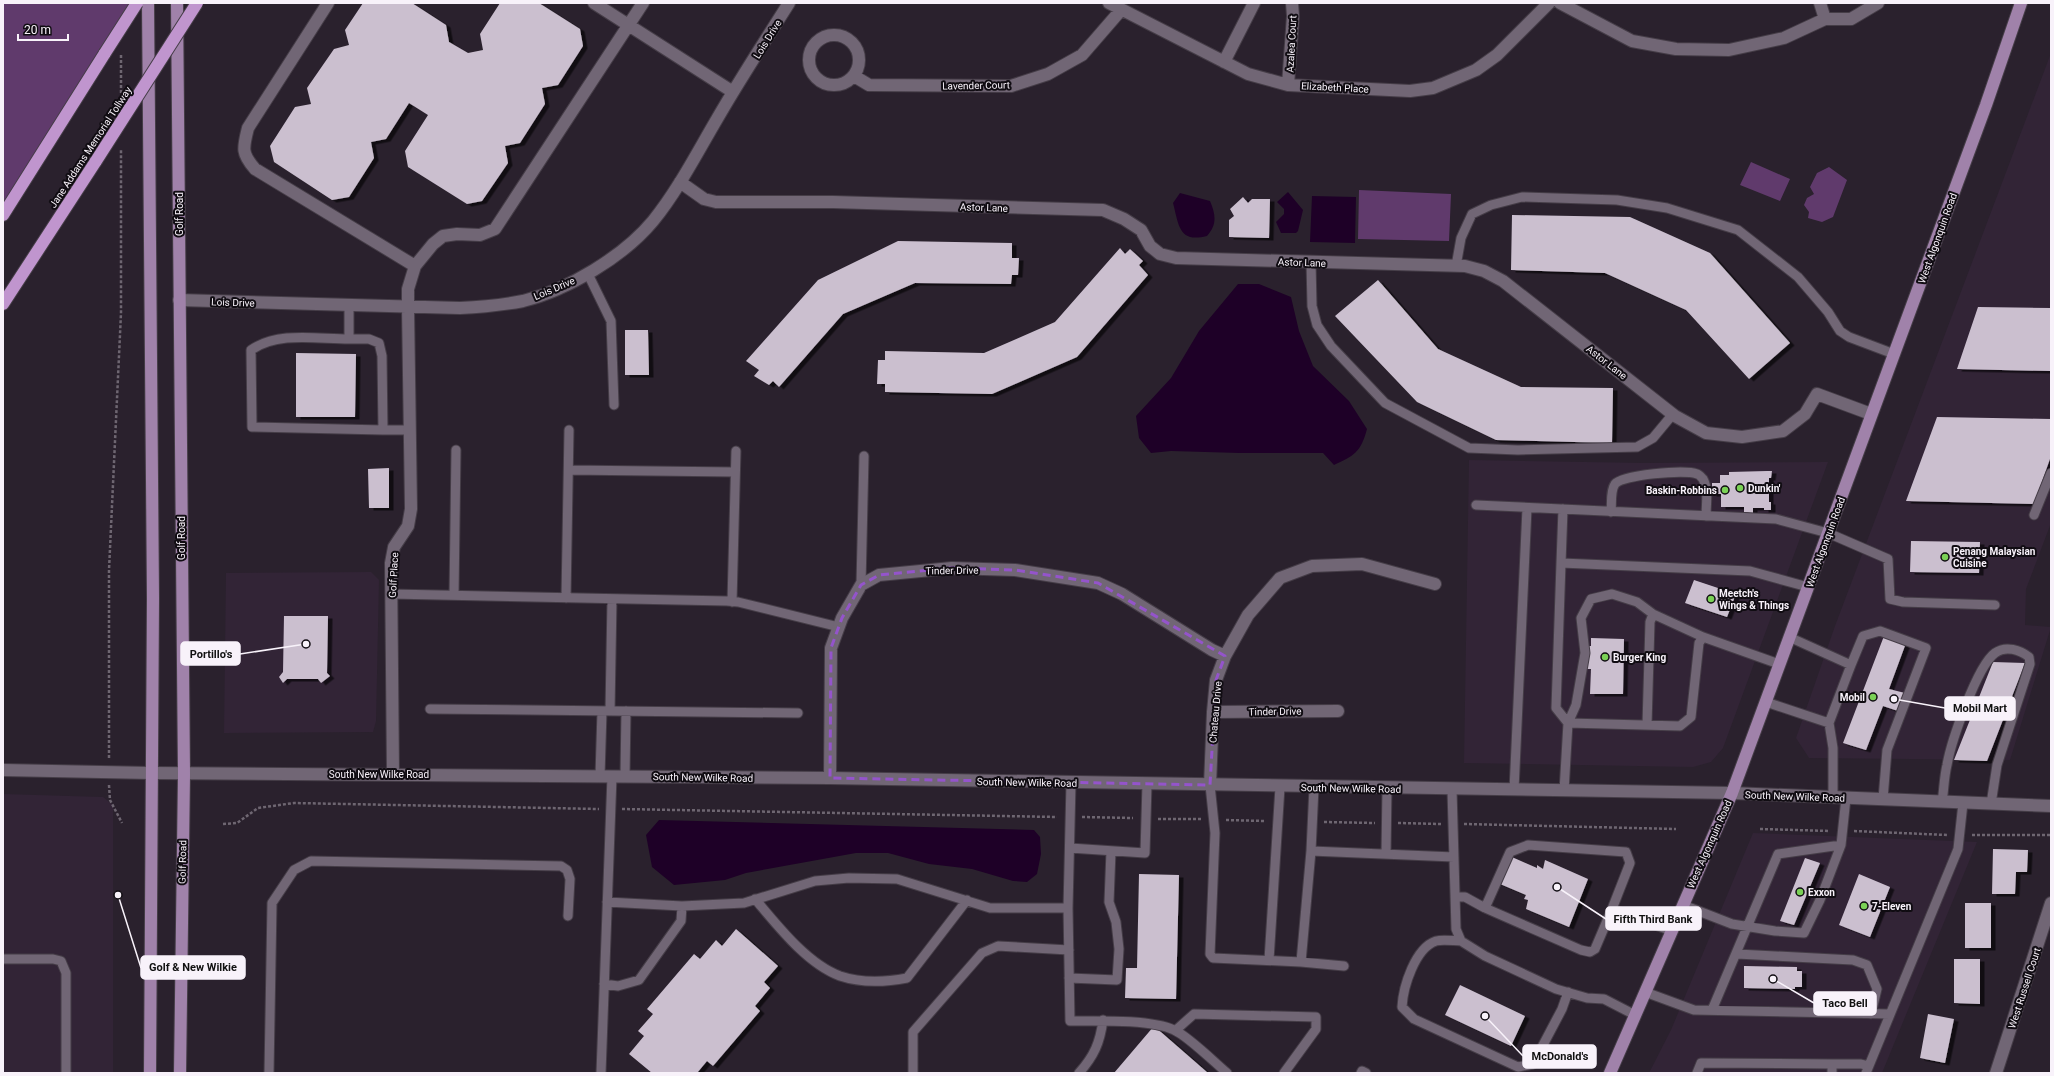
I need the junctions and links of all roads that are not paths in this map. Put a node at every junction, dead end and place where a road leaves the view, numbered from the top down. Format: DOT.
graph roads {
  1 [pos="137,3"];
  2 [pos="148,3"];
  3 [pos="177,3"];
  4 [pos="197,3"];
  5 [pos="328,3"];
  6 [pos="594,3"];
  7 [pos="643,3"];
  8 [pos="789,3"];
  9 [pos="1109,3"];
  10 [pos="1254,3"];
  11 [pos="1292,3"];
  12 [pos="1549,3"];
  13 [pos="1560,3"];
  14 [pos="1820,3"];
  15 [pos="1878,3"];
  16 [pos="2021,3"];
  17 [pos="1121,10"];
  18 [pos="1825,19"];
  19 [pos="628,25"];
  20 [pos="1224,62"];
  21 [pos="854,76"];
  22 [pos="1288,85"];
  23 [pos="733,92"];
  24 [pos="680,182"];
  25 [pos="3,215"];
  26 [pos="1311,262"];
  27 [pos="415,266"];
  28 [pos="1456,266"];
  29 [pos="588,274"];
  30 [pos="179,300"];
  31 [pos="3,304"];
  32 [pos="349,306"];
  33 [pos="408,308"];
  34 [pos="349,339"];
  35 [pos="1894,354"];
  36 [pos="614,405"];
  37 [pos="1673,414"];
  38 [pos="1871,414"];
  39 [pos="383,430"];
  40 [pos="409,430"];
  41 [pos="569,430"];
  42 [pos="456,450"];
  43 [pos="736,451"];
  44 [pos="864,456"];
  45 [pos="569,470"];
  46 [pos="735,472"];
  47 [pos="2051,473"];
  48 [pos="1476,505"];
  49 [pos="1527,508"];
  50 [pos="1563,509"];
  51 [pos="1611,512"];
  52 [pos="2034,515"];
  53 [pos="1706,516"];
  54 [pos="1828,534"];
  55 [pos="1561,563"];
  56 [pos="1435,584"];
  57 [pos="861,585"];
  58 [pos="1808,586"];
  59 [pos="391,594"];
  60 [pos="454,595"];
  61 [pos="566,598"];
  62 [pos="612,599"];
  63 [pos="732,602"];
  64 [pos="1996,605"];
  65 [pos="1653,614"];
  66 [pos="839,627"];
  67 [pos="1703,637"];
  68 [pos="1789,637"];
  69 [pos="1225,656"];
  70 [pos="1779,664"];
  71 [pos="1850,665"];
  72 [pos="1766,702"];
  73 [pos="430,708"];
  74 [pos="606,711"];
  75 [pos="626,711"];
  76 [pos="1338,711"];
  77 [pos="1213,712"];
  78 [pos="798,714"];
  79 [pos="1568,723"];
  80 [pos="1829,723"];
  81 [pos="1647,725"];
  82 [pos="3,770"];
  83 [pos="151,773"];
  84 [pos="184,774"];
  85 [pos="393,774"];
  86 [pos="600,776"];
  87 [pos="612,776"];
  88 [pos="625,776"];
  89 [pos="830,778"];
  90 [pos="1071,782"];
  91 [pos="1147,784"];
  92 [pos="1210,785"];
  93 [pos="1280,787"];
  94 [pos="1314,787"];
  95 [pos="1387,788"];
  96 [pos="1452,790"];
  97 [pos="1514,790"];
  98 [pos="1564,791"];
  99 [pos="1732,793"];
  100 [pos="1833,797"];
  101 [pos="1846,798"];
  102 [pos="1883,799"];
  103 [pos="1942,802"];
  104 [pos="1963,803"];
  105 [pos="1991,804"];
  106 [pos="2051,806"];
  107 [pos="1841,845"];
  108 [pos="1070,848"];
  109 [pos="1111,851"];
  110 [pos="1311,851"];
  111 [pos="1386,854"];
  112 [pos="1454,857"];
  113 [pos="1455,897"];
  114 [pos="755,899"];
  115 [pos="967,900"];
  116 [pos="607,902"];
  117 [pos="2051,903"];
  118 [pos="682,906"];
  119 [pos="1683,906"];
  120 [pos="1068,908"];
  121 [pos="1485,908"];
  122 [pos="1612,909"];
  123 [pos="568,916"];
  124 [pos="1749,926"];
  125 [pos="1672,931"];
  126 [pos="1461,941"];
  127 [pos="1069,950"];
  128 [pos="1737,954"];
  129 [pos="3,959"];
  130 [pos="1269,960"];
  131 [pos="1301,962"];
  132 [pos="1344,966"];
  133 [pos="1069,978"];
  134 [pos="604,984"];
  135 [pos="1568,992"];
  136 [pos="1645,992"];
  137 [pos="1712,1010"];
  138 [pos="1871,1014"];
  139 [pos="1890,1014"];
  140 [pos="1635,1015"];
  141 [pos="1103,1020"];
  142 [pos="1176,1030"];
  143 [pos="1832,1068"];
  144 [pos="1868,1070"];
  145 [pos="66,1073"];
  146 [pos="150,1073"];
  147 [pos="180,1073"];
  148 [pos="269,1073"];
  149 [pos="601,1073"];
  150 [pos="913,1073"];
  151 [pos="1079,1073"];
  152 [pos="1227,1073"];
  153 [pos="1284,1073"];
  154 [pos="1361,1073"];
  155 [pos="1366,1073"];
  156 [pos="1610,1073"];
  157 [pos="1697,1073"];
  158 [pos="1996,1073"];
  1 -- 25 [label="highway, bridge"];
  2 -- 83 [label="main road"];
  3 -- 30 [label="main road, Golf Road"];
  4 -- 31 [label="highway, Jane Addams Memorial Tollway, bridge"];
  5 -- 27 [label="street"];
  6 -- 19 [label="street"];
  7 -- 19 [label="street"];
  8 -- 23 [label="street, Lois Drive"];
  9 -- 17 [label="street, Elizabeth Place"];
  10 -- 20 [label="street"];
  11 -- 22 [label="street, Azalea Court"];
  12 -- 22 [label="street, Elizabeth Place"];
  13 -- 18 [label="street"];
  14 -- 18 [label="street"];
  15 -- 18 [label="street"];
  16 -- 35 [label="main road, West Algonquin Road"];
  17 -- 20 [label="street, Elizabeth Place"];
  17 -- 21 [label="street, Lavender Court"];
  19 -- 23 [label="street"];
  19 -- 27 [label="street"];
  20 -- 22 [label="street, Elizabeth Place"];
  21 -- 21 [label="street"];
  23 -- 24 [label="street, Lois Drive"];
  24 -- 26 [label="street, Astor Lane"];
  24 -- 29 [label="street, Lois Drive"];
  26 -- 28 [label="street, Astor Lane"];
  26 -- 37 [label="lane"];
  27 -- 33 [label="street, Golf Place"];
  28 -- 35 [label="lane"];
  28 -- 37 [label="street, Astor Lane"];
  29 -- 33 [label="street, Lois Drive"];
  29 -- 36 [label="lane"];
  30 -- 32 [label="street, Lois Drive"];
  30 -- 84 [label="main road, Golf Road"];
  32 -- 33 [label="street, Lois Drive"];
  32 -- 34 [label="lane"];
  33 -- 40 [label="street, Golf Place"];
  34 -- 39 [label="lane"];
  34 -- 39 [label="lane"];
  35 -- 38 [label="main road, West Algonquin Road"];
  37 -- 38 [label="street, Astor Lane"];
  38 -- 54 [label="main road, West Algonquin Road"];
  39 -- 40 [label="lane"];
  40 -- 59 [label="street, Golf Place"];
  41 -- 45 [label="lane"];
  42 -- 60 [label="lane"];
  43 -- 46 [label="lane"];
  44 -- 57 [label="lane"];
  45 -- 46 [label="lane"];
  45 -- 61 [label="lane"];
  46 -- 63 [label="lane"];
  47 -- 52 [label="lane"];
  48 -- 49 [label="lane"];
  49 -- 50 [label="lane"];
  49 -- 97 [label="lane"];
  50 -- 51 [label="lane"];
  50 -- 55 [label="lane"];
  51 -- 53 [label="lane"];
  51 -- 53 [label="lane"];
  53 -- 54 [label="lane"];
  54 -- 58 [label="main road, West Algonquin Road"];
  54 -- 64 [label="lane"];
  55 -- 58 [label="lane"];
  55 -- 79 [label="lane"];
  56 -- 69 [label="street, Chateau Drive"];
  57 -- 66 [label="street"];
  57 -- 69 [label="street, Tinder Drive"];
  58 -- 68 [label="main road, West Algonquin Road"];
  59 -- 60 [label="lane"];
  59 -- 85 [label="street, Golf Place"];
  60 -- 61 [label="lane"];
  61 -- 62 [label="lane"];
  62 -- 63 [label="lane"];
  62 -- 74 [label="lane"];
  63 -- 66 [label="lane"];
  65 -- 67 [label="lane"];
  65 -- 79 [label="lane"];
  65 -- 81 [label="lane"];
  66 -- 89 [label="street"];
  67 -- 70 [label="lane"];
  67 -- 81 [label="lane"];
  68 -- 70 [label="main road, West Algonquin Road"];
  68 -- 71 [label="lane"];
  69 -- 77 [label="street, Chateau Drive"];
  70 -- 72 [label="main road, West Algonquin Road"];
  71 -- 80 [label="lane"];
  71 -- 102 [label="lane"];
  72 -- 80 [label="lane"];
  72 -- 99 [label="main road, West Algonquin Road"];
  73 -- 74 [label="lane"];
  74 -- 75 [label="lane"];
  74 -- 86 [label="lane"];
  75 -- 78 [label="lane"];
  75 -- 88 [label="lane"];
  76 -- 77 [label="street, Tinder Drive"];
  77 -- 92 [label="street, Chateau Drive"];
  79 -- 81 [label="lane"];
  79 -- 98 [label="lane"];
  80 -- 100 [label="lane"];
  82 -- 83 [label="street, South New Wilke Road"];
  83 -- 84 [label="street, South New Wilke Road"];
  83 -- 146 [label="main road"];
  84 -- 85 [label="street, South New Wilke Road"];
  84 -- 147 [label="main road, Golf Road"];
  85 -- 86 [label="street, South New Wilke Road"];
  86 -- 87 [label="street, South New Wilke Road"];
  87 -- 88 [label="street, South New Wilke Road"];
  87 -- 116 [label="lane"];
  88 -- 89 [label="street, South New Wilke Road"];
  89 -- 90 [label="street, South New Wilke Road"];
  90 -- 91 [label="street, South New Wilke Road"];
  90 -- 108 [label="lane"];
  91 -- 92 [label="street, South New Wilke Road"];
  91 -- 109 [label="lane"];
  92 -- 93 [label="street, South New Wilke Road"];
  92 -- 130 [label="lane"];
  93 -- 94 [label="street, South New Wilke Road"];
  93 -- 130 [label="lane"];
  94 -- 95 [label="street, South New Wilke Road"];
  94 -- 110 [label="lane"];
  95 -- 96 [label="street, South New Wilke Road"];
  95 -- 111 [label="lane"];
  96 -- 97 [label="street, South New Wilke Road"];
  96 -- 112 [label="lane"];
  97 -- 98 [label="street, South New Wilke Road"];
  98 -- 99 [label="street, South New Wilke Road"];
  99 -- 100 [label="street, South New Wilke Road"];
  99 -- 119 [label="main road, West Algonquin Road"];
  100 -- 101 [label="street, South New Wilke Road"];
  101 -- 102 [label="street, South New Wilke Road"];
  101 -- 107 [label="lane"];
  102 -- 103 [label="street, South New Wilke Road"];
  103 -- 104 [label="street, South New Wilke Road"];
  103 -- 105 [label="lane"];
  104 -- 105 [label="street, South New Wilke Road"];
  104 -- 139 [label="lane"];
  105 -- 106 [label="street, South New Wilke Road"];
  107 -- 124 [label="lane"];
  107 -- 124 [label="lane"];
  108 -- 109 [label="lane"];
  108 -- 120 [label="lane"];
  109 -- 133 [label="lane"];
  110 -- 111 [label="lane"];
  110 -- 131 [label="lane"];
  111 -- 112 [label="lane"];
  112 -- 113 [label="lane"];
  113 -- 121 [label="lane"];
  113 -- 126 [label="lane"];
  114 -- 115 [label="lane"];
  114 -- 115 [label="lane"];
  114 -- 118 [label="lane"];
  115 -- 120 [label="lane"];
  116 -- 118 [label="lane"];
  116 -- 134 [label="lane"];
  117 -- 158 [label="street, West Russell Court"];
  118 -- 134 [label="lane"];
  119 -- 124 [label="lane"];
  119 -- 125 [label="main road, West Algonquin Road"];
  120 -- 127 [label="lane"];
  121 -- 122 [label="lane"];
  121 -- 122 [label="lane"];
  122 -- 125 [label="lane"];
  123 -- 148 [label="lane"];
  124 -- 128 [label="lane"];
  125 -- 136 [label="main road, West Algonquin Road"];
  126 -- 135 [label="lane"];
  126 -- 135 [label="lane"];
  127 -- 133 [label="lane"];
  127 -- 150 [label="lane"];
  128 -- 137 [label="lane"];
  128 -- 138 [label="lane"];
  129 -- 145 [label="lane"];
  130 -- 131 [label="lane"];
  131 -- 132 [label="lane"];
  133 -- 141 [label="lane"];
  134 -- 149 [label="lane"];
  135 -- 140 [label="lane"];
  136 -- 137 [label="lane"];
  136 -- 140 [label="main road, West Algonquin Road"];
  137 -- 138 [label="lane"];
  138 -- 139 [label="lane"];
  139 -- 144 [label="lane"];
  140 -- 156 [label="main road, West Algonquin Road"];
  141 -- 142 [label="lane"];
  141 -- 151 [label="lane"];
  142 -- 152 [label="lane"];
  142 -- 153 [label="lane"];
  143 -- 144 [label="lane"];
  143 -- 157 [label="lane"];
  154 -- 155 [label="lane"];
}
